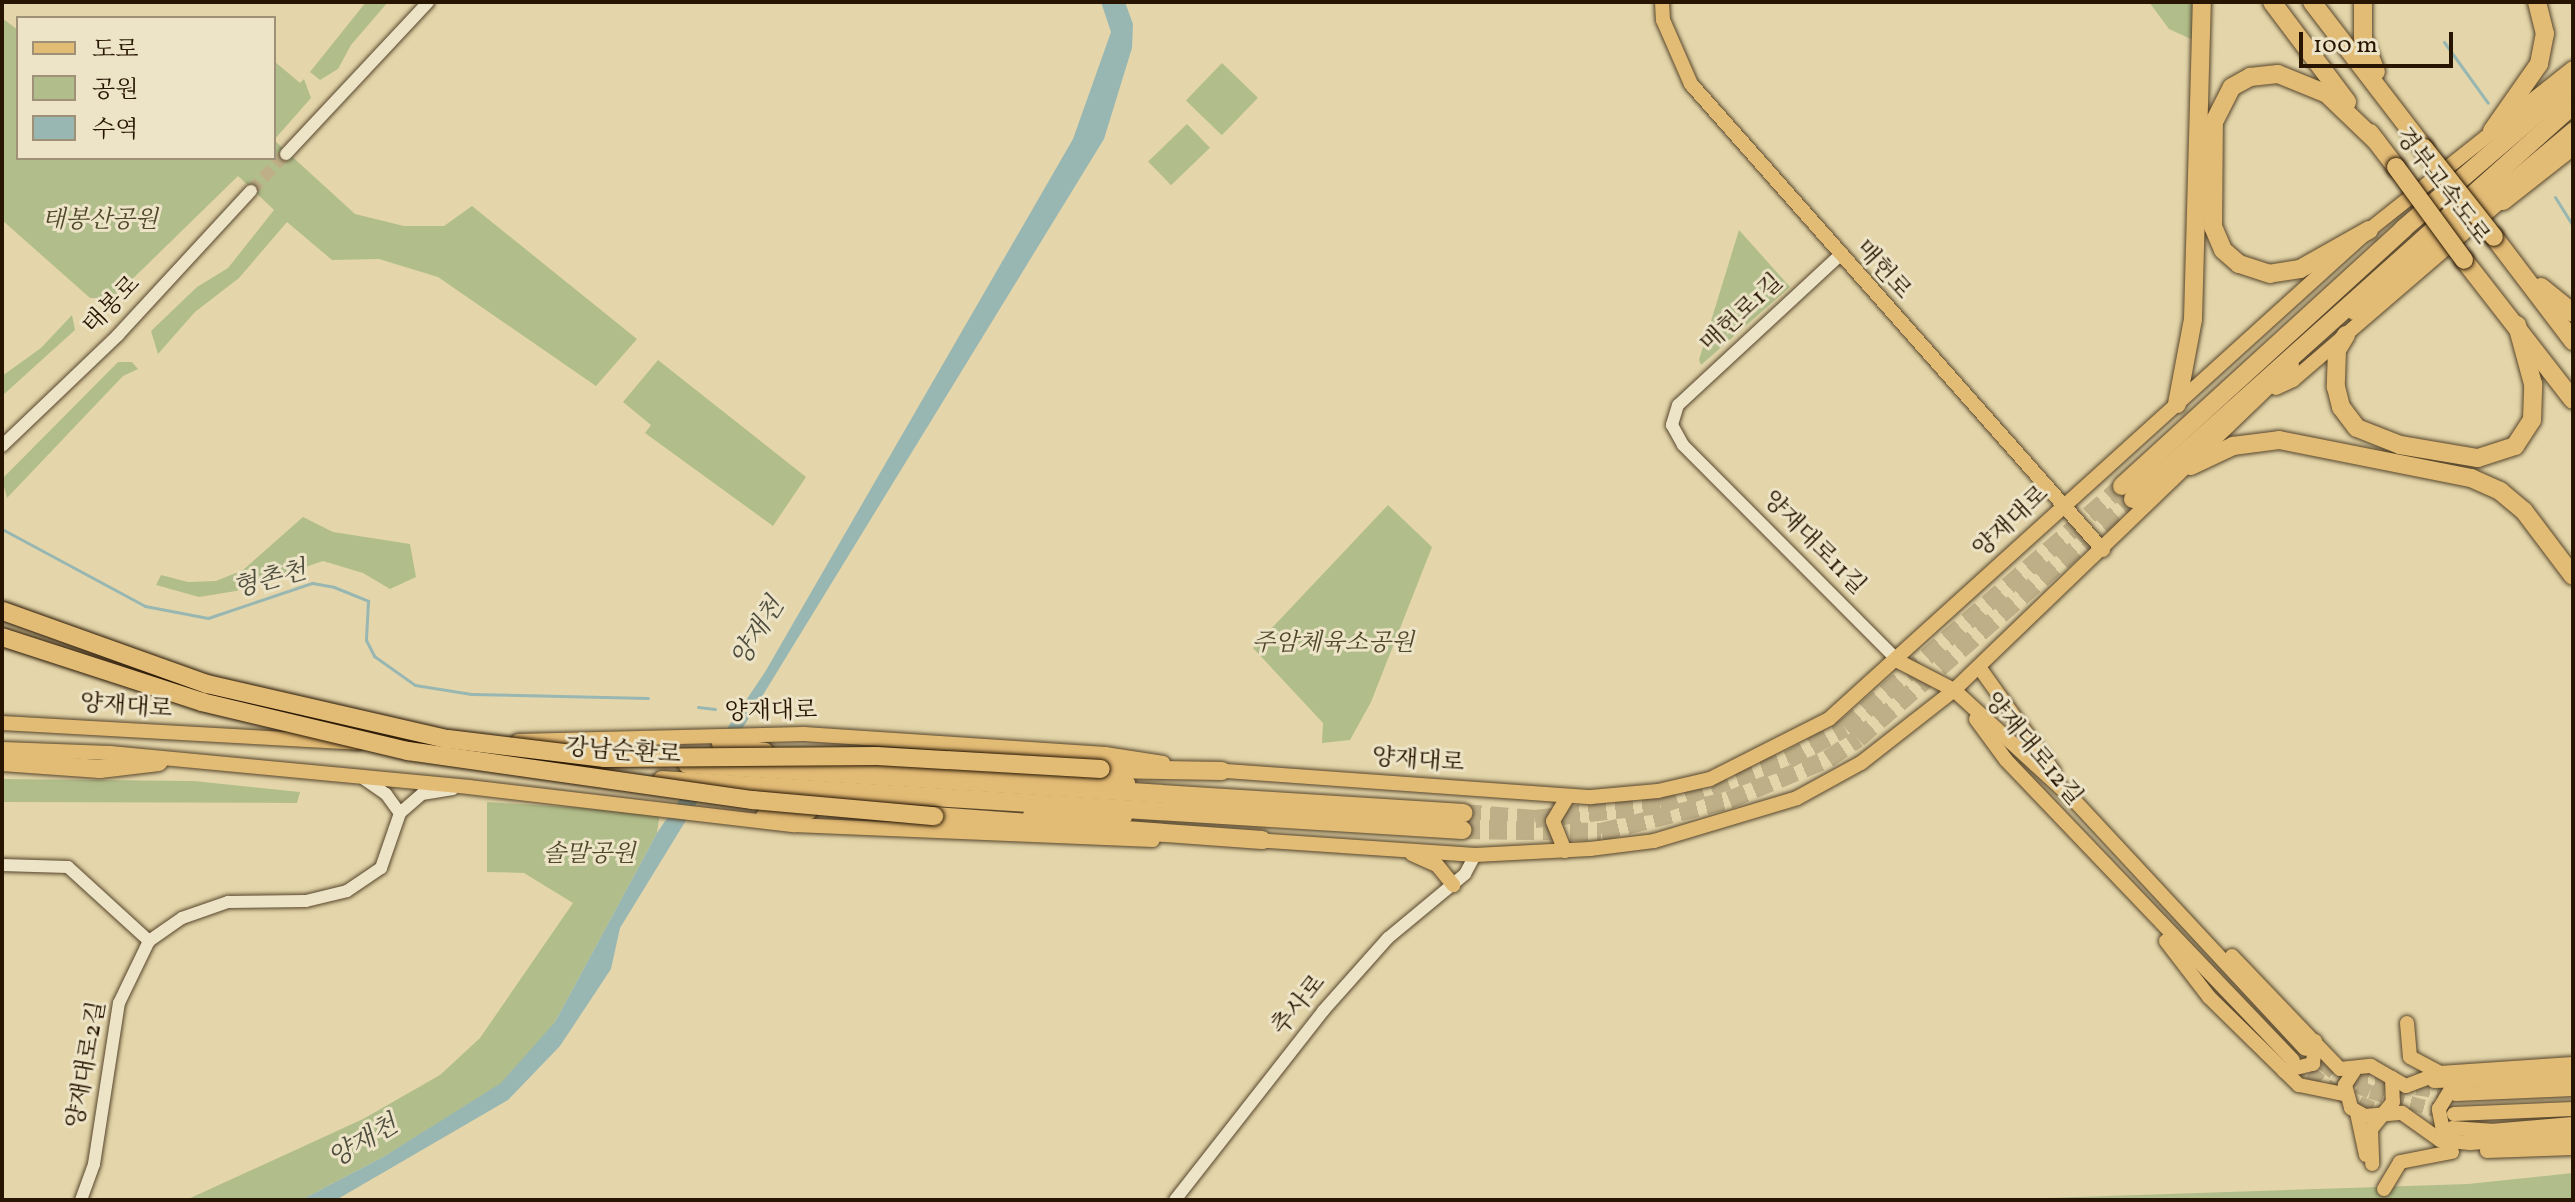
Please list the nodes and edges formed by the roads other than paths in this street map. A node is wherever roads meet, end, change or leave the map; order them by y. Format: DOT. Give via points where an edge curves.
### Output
graph roads {
  1 [pos="428,2"];
  2 [pos="1662,2"];
  3 [pos="2202,2"];
  4 [pos="2272,2"];
  5 [pos="2312,2"];
  6 [pos="2363,2"];
  7 [pos="2537,2"];
  8 [pos="2573,68"];
  9 [pos="2573,83"];
  10 [pos="2573,105"];
  11 [pos="2405,123"];
  12 [pos="2573,129"];
  13 [pos="2492,131"];
  14 [pos="2377,142"];
  15 [pos="2573,146"];
  16 [pos="2546,153"];
  17 [pos="286,154"];
  18 [pos="251,191"];
  19 [pos="2503,201"];
  20 [pos="2369,230"];
  21 [pos="1839,256"];
  22 [pos="2511,260"];
  23 [pos="2573,313"];
  24 [pos="2517,325"];
  25 [pos="2346,335"];
  26 [pos="2573,341"];
  27 [pos="2272,390"];
  28 [pos="2573,400"];
  29 [pos="2177,404"];
  30 [pos="1678,405"];
  31 [pos="2,446"];
  32 [pos="2191,466"];
  33 [pos="2064,507"];
  34 [pos="2103,550"];
  35 [pos="2573,576"];
  36 [pos="3,611"];
  37 [pos="2,637"];
  38 [pos="1898,661"];
  39 [pos="1979,667"];
  40 [pos="1954,690"];
  41 [pos="2,723"];
  42 [pos="678,739"];
  43 [pos="2,749"];
  44 [pos="605,758"];
  45 [pos="2,762"];
  46 [pos="159,762"];
  47 [pos="1222,771"];
  48 [pos="363,778"];
  49 [pos="607,778"];
  50 [pos="469,787"];
  51 [pos="935,787"];
  52 [pos="1568,796"];
  53 [pos="2073,799"];
  54 [pos="1295,800"];
  55 [pos="400,813"];
  56 [pos="733,819"];
  57 [pos="1257,820"];
  58 [pos="1262,840"];
  59 [pos="1385,847"];
  60 [pos="1565,851"];
  61 [pos="1475,855"];
  62 [pos="2,865"];
  63 [pos="1453,885"];
  64 [pos="149,941"];
  65 [pos="2407,1023"];
  66 [pos="2310,1045"];
  67 [pos="2573,1064"];
  68 [pos="2288,1065"];
  69 [pos="2354,1071"];
  70 [pos="2440,1073"];
  71 [pos="2573,1077"];
  72 [pos="2392,1078"];
  73 [pos="2413,1085"];
  74 [pos="2459,1089"];
  75 [pos="2573,1089"];
  76 [pos="2344,1094"];
  77 [pos="2573,1109"];
  78 [pos="2357,1113"];
  79 [pos="2381,1113"];
  80 [pos="2573,1124"];
  81 [pos="2451,1134"];
  82 [pos="2573,1136"];
  83 [pos="2573,1148"];
  84 [pos="2384,1189"];
  85 [pos="81,1200"];
  86 [pos="1175,1200"];
  1 -- 17 [label="street"];
  2 -- 21 [label="main road, 매헌로" via="1663,20 1691,84"];
  3 -- 29 [label="highway" via="2193,319"];
  4 -- 14 [label="highway, 경부고속도로"];
  5 -- 11 [label="highway, 경부고속도로"];
  6 -- 11 [label="highway" via="2365,46"];
  7 -- 13 [label="highway" via="2545,34 2539,64"];
  8 -- 13 [label="main road, 양재대로"];
  9 -- 10 [label="highway" via="2403,229 2128,493"];
  11 -- 22 [label="highway, 경부고속도로, bridge"];
  12 -- 16 [label="main road, 양재대로"];
  13 -- 20 [label="main road, 양재대로"];
  14 -- 20 [label="highway" via="2327,94 2278,74 2250,77 2232,87 2214,122 2211,218 2223,250 2239,264 2270,274 2300,269"];
  14 -- 24 [label="highway, 경부고속도로, bridge"];
  15 -- 19 [label="highway"];
  16 -- 19 [label="main road"];
  16 -- 27 [label="main road, 양재대로" via="2287,370"];
  18 -- 31 [label="street, 태봉로" via="118,335"];
  19 -- 25 [label="main road"];
  20 -- 29 [label="main road, 양재대로"];
  21 -- 30 [label="street, 매헌로1길"];
  21 -- 33 [label="main road, 매헌로"];
  22 -- 23 [label="highway"];
  22 -- 26 [label="highway, 경부고속도로"];
  24 -- 25 [label="highway" via="2535,391 2532,420 2515,446 2478,458 2400,445 2357,428 2341,407 2336,387 2337,350"];
  24 -- 28 [label="highway, 경부고속도로"];
  25 -- 27 [label="main road" via="2293,380"];
  27 -- 32 [label="main road, 양재대로"];
  29 -- 33 [label="main road, 양재대로"];
  30 -- 38 [label="street, 양재대로11길" via="1672,425 1683,445"];
  32 -- 34 [label="main road, 양재대로"];
  32 -- 35 [label="highway" via="2233,446 2279,440 2471,478 2500,491 2524,511"];
  33 -- 34 [label="main road, 매헌로"];
  33 -- 38 [label="main road, 양재대로"];
  34 -- 39 [label="main road, 양재대로"];
  36 -- 44 [label="highway, 강남순환로, bridge" via="207,684 316,712 448,739"];
  37 -- 49 [label="highway, 강남순환로, bridge" via="202,702 327,734 498,765"];
  38 -- 40 [label="main road, 양재대로11길"];
  38 -- 52 [label="main road, 양재대로" via="1829,719 1710,779 1658,791"];
  39 -- 40 [label="main road, 양재대로"];
  39 -- 53 [label="main road"];
  40 -- 53 [label="main road, 양재대로12길"];
  40 -- 60 [label="main road, 양재대로" via="1861,763 1797,798 1654,841"];
  40 -- 68 [label="main road, 양재대로12길" via="2006,760 2124,887 2209,997"];
  41 -- 42 [label="main road, 양재대로" via="328,744"];
  42 -- 47 [label="main road, 양재대로" via="785,734 1105,754"];
  42 -- 54 [label="main road" via="883,767"];
  43 -- 46 [label="main road, 양재대로" via="110,753"];
  44 -- 47 [label="highway, bridge" via="877,756"];
  44 -- 51 [label="highway, 강남순환로, bridge"];
  45 -- 46 [label="highway" via="100,769"];
  46 -- 48 [label="main road, 양재대로"];
  47 -- 52 [label="main road, 양재대로"];
  48 -- 50 [label="main road, 양재대로"];
  48 -- 55 [label="street" via="386,794"];
  49 -- 51 [label="highway, 강남순환로, bridge"];
  49 -- 58 [label="highway, bridge" via="753,800"];
  50 -- 55 [label="street" via="422,794"];
  50 -- 56 [label="main road, 양재대로"];
  51 -- 54 [label="highway, 양재대로"];
  51 -- 57 [label="highway, 강남순환로"];
  52 -- 60 [label="main road" via="1553,821"];
  53 -- 66 [label="main road, 양재대로12길"];
  54 -- 57 [label="highway, 양재대로" via="1462,822"];
  55 -- 64 [label="street, 양재대로2길" via="381,868 347,891 306,901 228,902 182,918"];
  56 -- 57 [label="main road" via="847,810"];
  56 -- 58 [label="main road, 양재대로" via="1095,840"];
  58 -- 59 [label="main road, 양재대로"];
  59 -- 61 [label="main road, 양재대로"];
  59 -- 63 [label="main road" via="1425,857"];
  60 -- 61 [label="main road, 양재대로"];
  61 -- 63 [label="street, 추사로"];
  62 -- 64 [label="street" via="68,867"];
  63 -- 86 [label="street, 추사로" via="1388,938 1323,1011"];
  64 -- 85 [label="street, 양재대로2길" via="119,1003 94,1164"];
  65 -- 70 [label="main road" via="2410,1057"];
  66 -- 68 [label="main road" via="2313,1064"];
  66 -- 69 [label="main road, 양재대로12길" via="2340,1069"];
  67 -- 70 [label="main road"];
  68 -- 76 [label="main road, 양재대로12길" via="2299,1085"];
  69 -- 72 [label="main road" via="2371,1066"];
  69 -- 76 [label="main road"];
  70 -- 73 [label="main road"];
  71 -- 74 [label="main road"];
  72 -- 73 [label="main road"];
  72 -- 79 [label="main road" via="2393,1102"];
  73 -- 74 [label="main road"];
  74 -- 75 [label="main road"];
  74 -- 81 [label="main road" via="2451,1089 2439,1109"];
  76 -- 78 [label="main road"];
  77 -- 81 [label="main road"];
  78 -- 79 [label="main road"];
  78 -- 79 [label="main road" via="2362,1151 2372,1164 2371,1129"];
  79 -- 81 [label="main road" via="2402,1113 2426,1134"];
  80 -- 81 [label="main road"];
  81 -- 82 [label="main road"];
  81 -- 83 [label="main road"];
  81 -- 84 [label="main road" via="2400,1162"];
}
